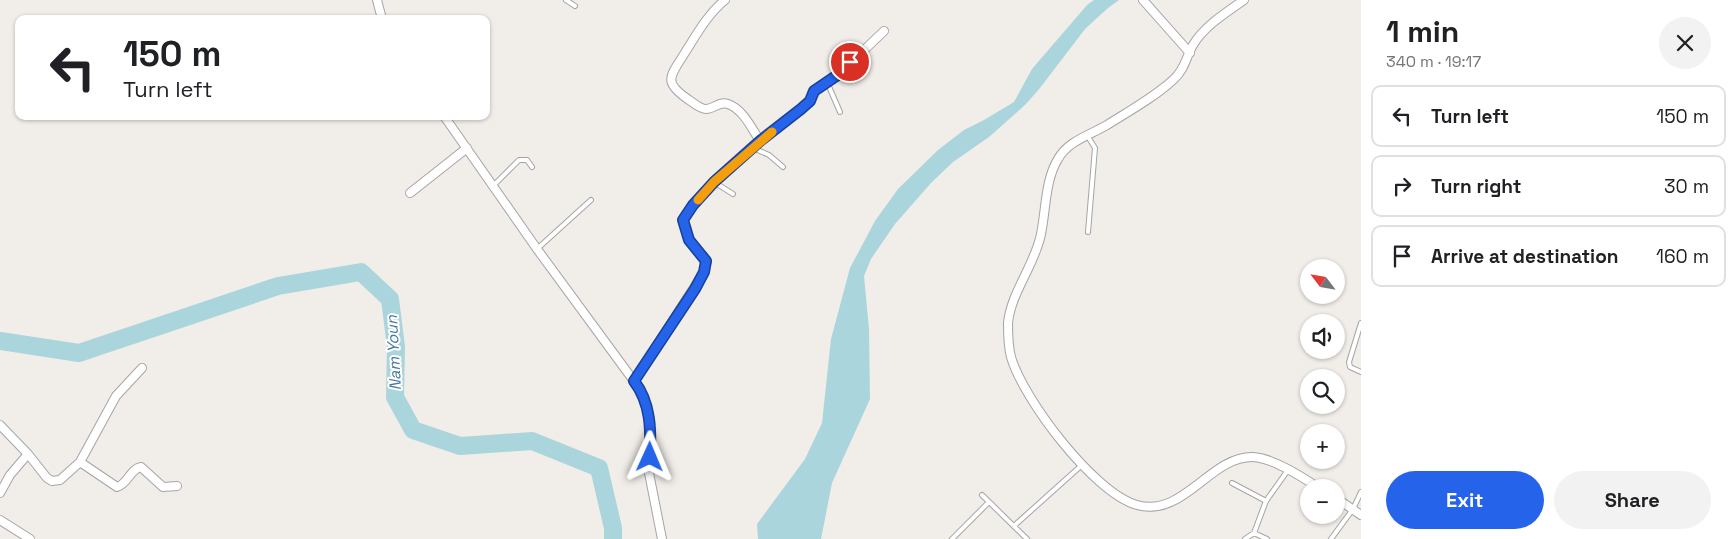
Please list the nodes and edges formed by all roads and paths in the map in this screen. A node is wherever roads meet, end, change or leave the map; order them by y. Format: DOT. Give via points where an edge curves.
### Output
graph roads {
  1 [pos="377,0"];
  2 [pos="566,0"];
  3 [pos="726,0"];
  4 [pos="1143,0"];
  5 [pos="1244,0"];
  6 [pos="575,6"];
  7 [pos="381,15"];
  8 [pos="884,31"];
  9 [pos="1190,53"];
  10 [pos="827,82"];
  11 [pos="840,112"];
  12 [pos="447,120"];
  13 [pos="1087,136"];
  14 [pos="760,141"];
  15 [pos="467,148"];
  16 [pos="753,148"];
  17 [pos="532,167"];
  18 [pos="783,168"];
  19 [pos="714,182"];
  20 [pos="493,186"];
  21 [pos="410,193"];
  22 [pos="733,194"];
  23 [pos="591,200"];
  24 [pos="1088,232"];
  25 [pos="538,249"];
  26 [pos="1361,323"];
  27 [pos="142,368"];
  28 [pos="1361,372"];
  29 [pos="634,381"];
  30 [pos="0,425"];
  31 [pos="28,454"];
  32 [pos="80,462"];
  33 [pos="1083,464"];
  34 [pos="1288,470"];
  35 [pos="1304,479"];
  36 [pos="1232,483"];
  37 [pos="176,486"];
  38 [pos="1361,492"];
  39 [pos="0,493"];
  40 [pos="982,495"];
  41 [pos="1266,501"];
  42 [pos="989,502"];
  43 [pos="1345,504"];
  44 [pos="1353,509"];
  45 [pos="1361,515"];
  46 [pos="0,520"];
  47 [pos="1015,525"];
  48 [pos="1254,534"];
  49 [pos="30,539"];
  50 [pos="662,539"];
  51 [pos="952,539"];
  52 [pos="1027,539"];
  53 [pos="1245,539"];
  54 [pos="1267,539"];
  55 [pos="1331,539"];
  1 -- 7 [label="street"];
  2 -- 6 [label="lane"];
  3 -- 14 [label="street" via="704,23 672,74 672,86 702,108 720,104 733,107 746,119"];
  4 -- 9 [label="street"];
  5 -- 9 [label="street" via="1206,30"];
  8 -- 10 [label="street"];
  9 -- 13 [label="street" via="1174,79"];
  10 -- 11 [label="lane"];
  10 -- 14 [label="street" via="814,91 810,101 801,109"];
  12 -- 15 [label="street"];
  13 -- 24 [label="lane" via="1095,148"];
  13 -- 33 [label="street" via="1067,147 1052,172 1041,234 1008,321 1011,357 1021,382 1051,426"];
  14 -- 16 [label="street"];
  15 -- 20 [label="street"];
  15 -- 21 [label="street"];
  16 -- 18 [label="lane"];
  16 -- 19 [label="street"];
  17 -- 20 [label="lane" via="527,160 520,160"];
  19 -- 22 [label="lane"];
  19 -- 29 [label="street" via="683,220 689,240 706,261 704,272"];
  20 -- 25 [label="street"];
  23 -- 25 [label="lane"];
  25 -- 29 [label="street"];
  26 -- 28 [label="lane" via="1350,362 1350,367"];
  27 -- 32 [label="street" via="116,396"];
  29 -- 50 [label="street" via="649,414 649,473"];
  30 -- 31 [label="street"];
  31 -- 32 [label="street" via="52,480 60,480"];
  31 -- 39 [label="street"];
  32 -- 37 [label="street" via="117,487 142,467 164,487"];
  33 -- 34 [label="street" via="1111,490 1136,504 1149,506 1170,503 1233,462 1245,458 1265,460"];
  33 -- 47 [label="lane"];
  34 -- 35 [label="street"];
  34 -- 41 [label="lane"];
  36 -- 41 [label="lane"];
  38 -- 44 [label="lane"];
  40 -- 42 [label="lane"];
  41 -- 48 [label="lane"];
  42 -- 47 [label="lane"];
  42 -- 51 [label="lane"];
  43 -- 44 [label="street"];
  44 -- 45 [label="street"];
  44 -- 55 [label="lane"];
  46 -- 49 [label="street"];
  47 -- 52 [label="lane"];
  48 -- 53 [label="lane"];
  48 -- 54 [label="lane"];
}
